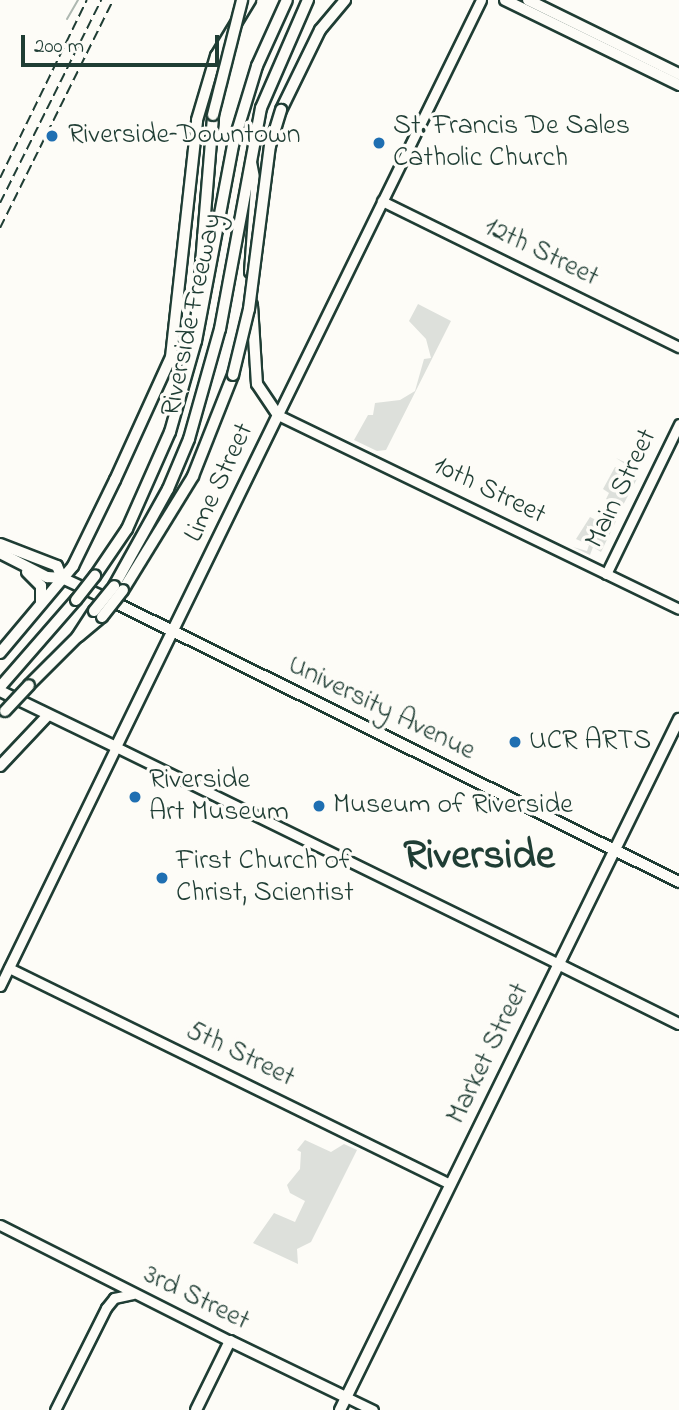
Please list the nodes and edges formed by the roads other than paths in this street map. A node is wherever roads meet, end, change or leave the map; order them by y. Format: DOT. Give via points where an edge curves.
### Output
graph roads {
  1 [pos="242,0"];
  2 [pos="250,0"];
  3 [pos="287,0"];
  4 [pos="309,0"];
  5 [pos="345,0"];
  6 [pos="481,0"];
  7 [pos="505,0"];
  8 [pos="528,0"];
  9 [pos="593,44"];
  10 [pos="633,51"];
  11 [pos="679,74"];
  12 [pos="679,85"];
  13 [pos="249,153"];
  14 [pos="382,201"];
  15 [pos="197,341"];
  16 [pos="679,347"];
  17 [pos="278,415"];
  18 [pos="679,424"];
  19 [pos="115,480"];
  20 [pos="0,544"];
  21 [pos="0,552"];
  22 [pos="18,562"];
  23 [pos="606,574"];
  24 [pos="62,578"];
  25 [pos="119,588"];
  26 [pos="41,604"];
  27 [pos="679,609"];
  28 [pos="174,632"];
  29 [pos="0,653"];
  30 [pos="0,689"];
  31 [pos="3,714"];
  32 [pos="48,715"];
  33 [pos="679,719"];
  34 [pos="117,747"];
  35 [pos="0,766"];
  36 [pos="615,849"];
  37 [pos="679,882"];
  38 [pos="558,964"];
  39 [pos="9,968"];
  40 [pos="0,986"];
  41 [pos="679,1024"];
  42 [pos="450,1184"];
  43 [pos="0,1225"];
  44 [pos="109,1281"];
  45 [pos="135,1294"];
  46 [pos="106,1308"];
  47 [pos="230,1341"];
  48 [pos="346,1396"];
  49 [pos="55,1410"];
  50 [pos="196,1410"];
  51 [pos="340,1410"];
  52 [pos="373,1410"];
  1 -- 15 [label="highway, bridge" via="213,114 195,308"];
  2 -- 19 [label="highway" via="216,57 197,120 171,357"];
  3 -- 15 [label="highway, Riverside Freeway" via="257,66 233,145"];
  4 -- 13 [label="highway, Riverside Freeway" via="277,64"];
  5 -- 25 [label="highway, bridge" via="320,30 281,110 270,146 249,309 233,375 193,476"];
  6 -- 14 [label="street, Lime Street"];
  7 -- 9 [label="main road"];
  8 -- 10 [label="main road"];
  9 -- 10 [label="main road" via="597,40"];
  9 -- 12 [label="main road"];
  10 -- 11 [label="main road"];
  13 -- 17 [label="highway" via="256,188 250,271 257,384"];
  13 -- 25 [label="highway, Riverside Freeway" via="220,329 193,428"];
  14 -- 16 [label="street, 12th Street"];
  14 -- 17 [label="street, Lime Street"];
  15 -- 30 [label="highway, Riverside Freeway, bridge" via="152,480 127,529 76,600"];
  17 -- 23 [label="street, 10th Street"];
  17 -- 28 [label="main road, Lime Street"];
  18 -- 23 [label="street, Main Street"];
  19 -- 24 [label="main road" via="73,566"];
  20 -- 24 [label="main road, University Avenue" via="57,566"];
  21 -- 22 [label="main road, University Avenue"];
  22 -- 24 [label="main road, University Avenue" via="47,577"];
  22 -- 26 [label="main road" via="39,581"];
  23 -- 27 [label="street, 10th Street"];
  24 -- 26 [label="main road"];
  24 -- 28 [label="main road, University Avenue"];
  25 -- 31 [label="highway, bridge" via="98,614 94,629 77,637"];
  26 -- 29 [label="main road"];
  28 -- 34 [label="main road, Lime Street"];
  28 -- 36 [label="main road, University Avenue"];
  30 -- 32 [label="main road"];
  32 -- 34 [label="main road"];
  32 -- 35 [label="highway"];
  33 -- 36 [label="main road, Market Street"];
  34 -- 38 [label="street"];
  34 -- 39 [label="street, Lime Street"];
  36 -- 37 [label="main road, University Avenue"];
  36 -- 38 [label="main road, Market Street"];
  38 -- 41 [label="main road"];
  38 -- 42 [label="main road, Market Street"];
  39 -- 40 [label="street, Lime Street"];
  39 -- 42 [label="street, 5th Street"];
  42 -- 48 [label="main road, Market Street"];
  43 -- 44 [label="street, 3rd Street"];
  44 -- 45 [label="street, 3rd Street"];
  44 -- 46 [label="street"];
  45 -- 46 [label="street" via="114,1298"];
  45 -- 47 [label="street, 3rd Street"];
  46 -- 49 [label="street"];
  47 -- 48 [label="main road, 3rd Street"];
  47 -- 50 [label="main road"];
  48 -- 51 [label="main road, Market Street"];
  48 -- 52 [label="street, 3rd Street"];
}
